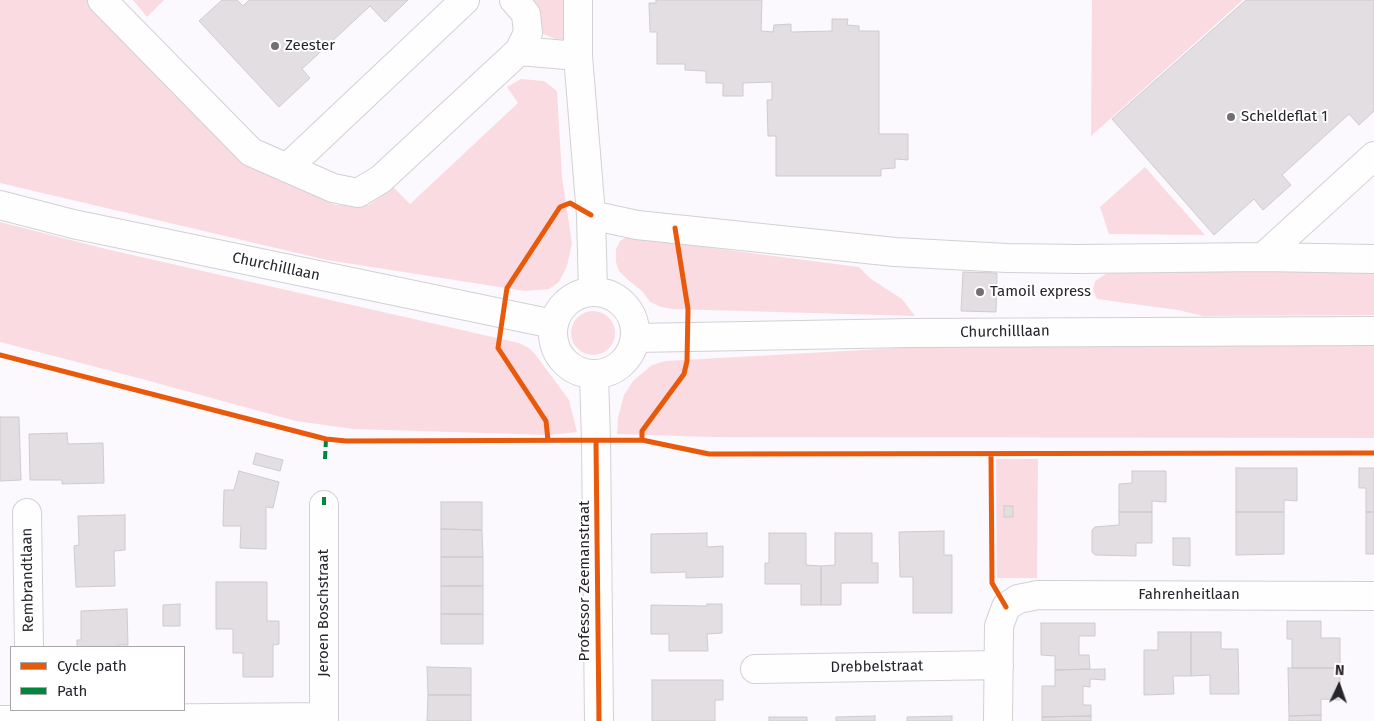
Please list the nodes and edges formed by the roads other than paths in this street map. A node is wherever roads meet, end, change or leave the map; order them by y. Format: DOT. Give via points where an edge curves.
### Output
graph roads {
  1 [pos="102,0"];
  2 [pos="465,0"];
  3 [pos="514,0"];
  4 [pos="578,0"];
  5 [pos="519,51"];
  6 [pos="578,56"];
  7 [pos="1374,156"];
  8 [pos="287,168"];
  9 [pos="0,205"];
  10 [pos="591,215"];
  11 [pos="1263,257"];
  12 [pos="1374,259"];
  13 [pos="593,291"];
  14 [pos="553,324"];
  15 [pos="1374,331"];
  16 [pos="636,338"];
  17 [pos="594,375"];
  18 [pos="324,505"];
  19 [pos="27,512"];
  20 [pos="1374,596"];
  21 [pos="29,646"];
  22 [pos="999,665"];
  23 [pos="755,669"];
  24 [pos="30,717"];
  25 [pos="324,719"];
  26 [pos="0,720"];
  27 [pos="599,721"];
  28 [pos="998,721"];
  1 -- 8 [label="street" via="251,152"];
  2 -- 8 [label="street"];
  3 -- 5 [label="street" via="526,14 528,33"];
  4 -- 6 [label="street"];
  5 -- 6 [label="street"];
  5 -- 8 [label="street" via="381,180 358,193 333,188"];
  6 -- 10 [label="street"];
  7 -- 11 [label="street"];
  9 -- 14 [label="street, Churchilllaan" via="74,224"];
  10 -- 11 [label="street" via="637,224 894,252 1079,259"];
  10 -- 13 [label="street"];
  11 -- 12 [label="street"];
  13 -- 14 [label="street" via="575,295 560,307"];
  13 -- 16 [label="street" via="616,297 633,314"];
  14 -- 17 [label="street" via="555,349 570,368"];
  15 -- 16 [label="street, Churchilllaan"];
  16 -- 17 [label="street" via="629,358 614,370"];
  17 -- 27 [label="street, Professor Zeemanstraat"];
  18 -- 25 [label="street, Jeroen Boschstraat"];
  19 -- 21 [label="street, Rembrandtlaan"];
  20 -- 22 [label="street, Fahrenheitlaan" via="1038,594 1018,599 1006,607 999,626"];
  22 -- 23 [label="street, Drebbelstraat"];
  22 -- 28 [label="street"];
  24 -- 25 [label="street"];
  24 -- 26 [label="street"];
}
